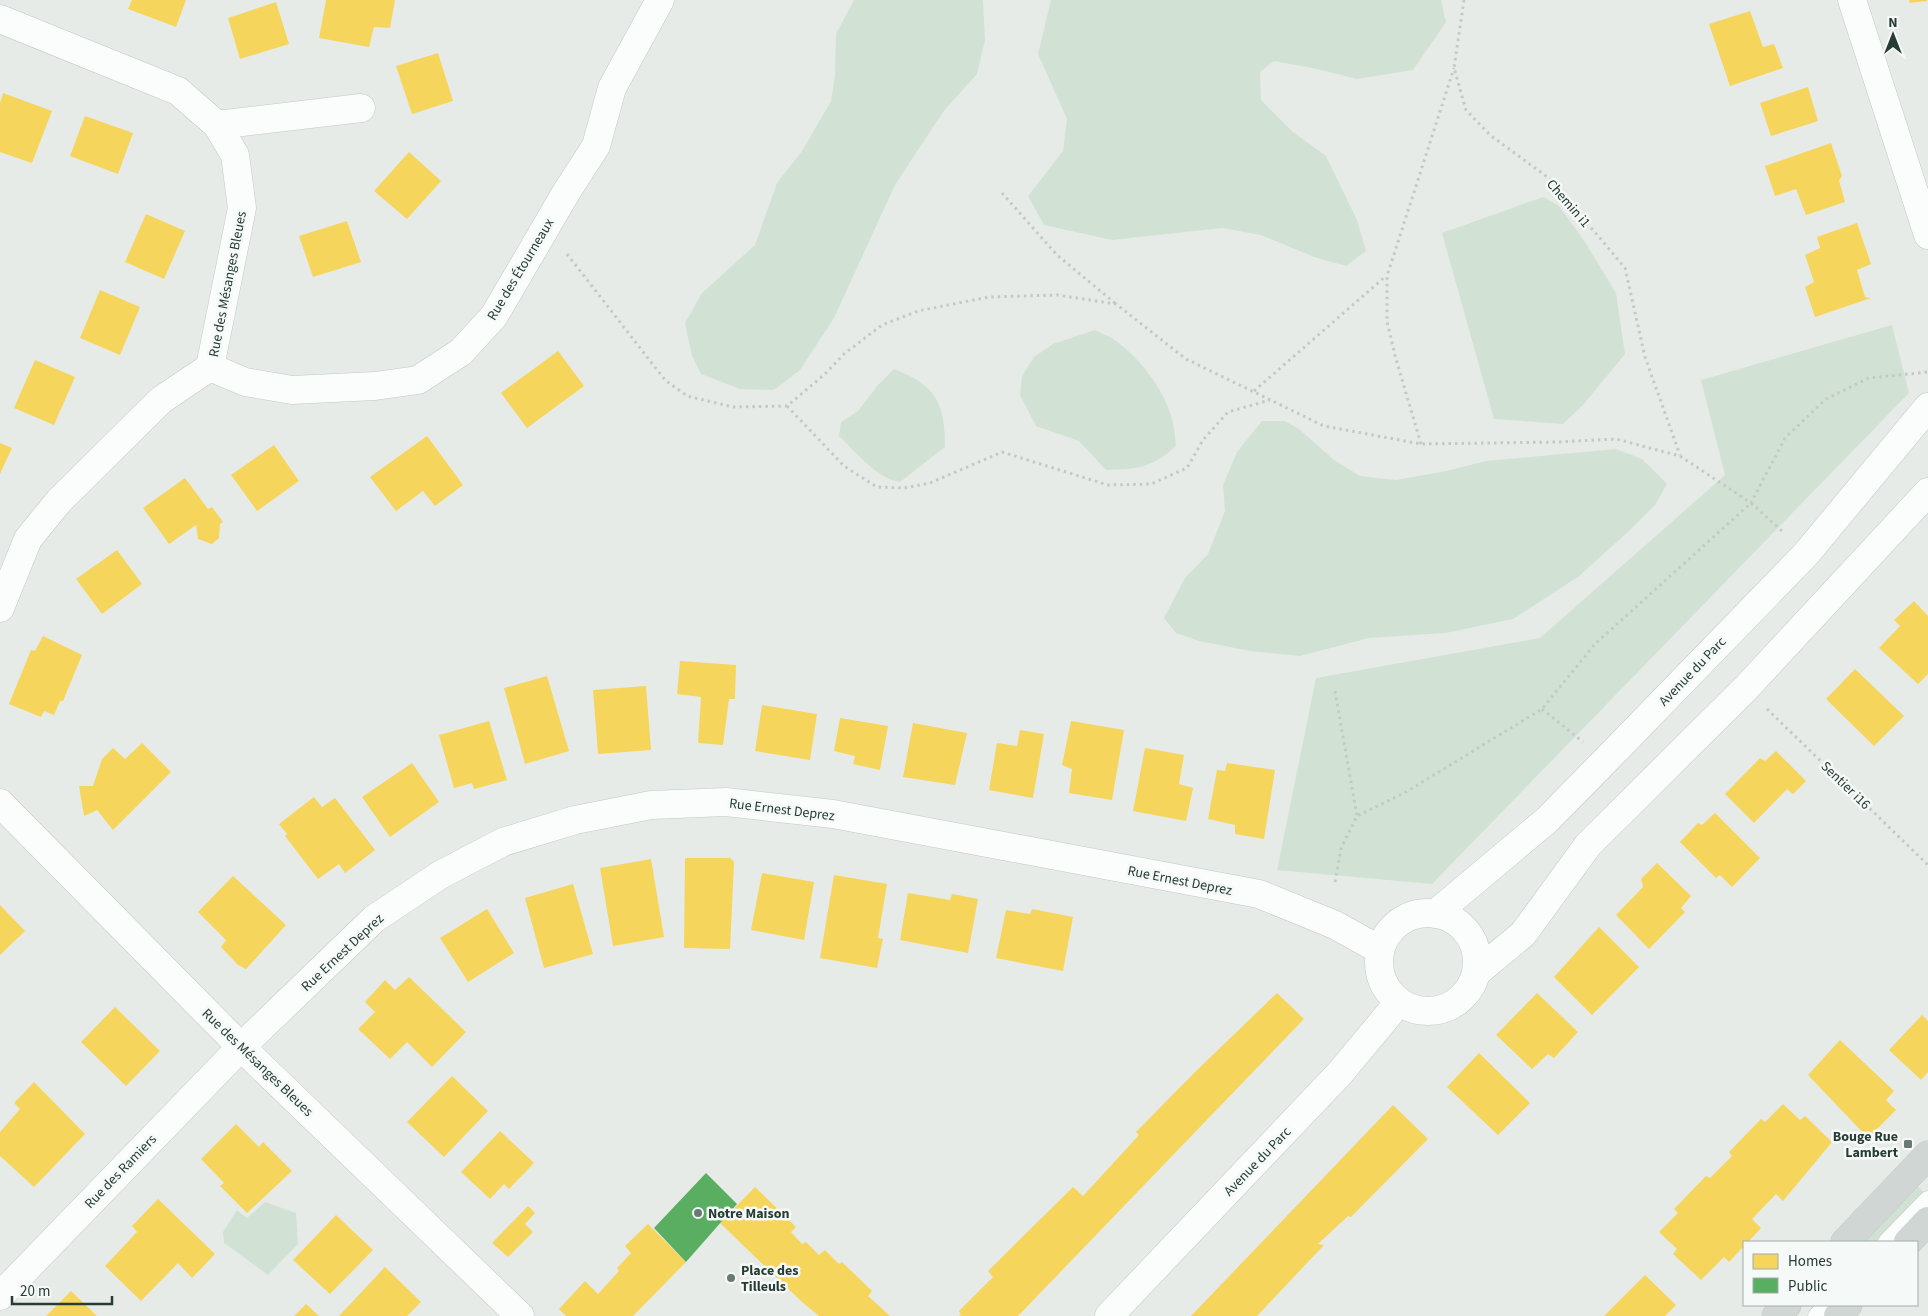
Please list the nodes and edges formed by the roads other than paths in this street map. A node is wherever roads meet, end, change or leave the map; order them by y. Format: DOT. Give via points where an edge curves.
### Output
graph roads {
  1 [pos="660,0"];
  2 [pos="1852,0"];
  3 [pos="0,19"];
  4 [pos="360,108"];
  5 [pos="216,124"];
  6 [pos="1928,235"];
  7 [pos="210,367"];
  8 [pos="1928,407"];
  9 [pos="1928,492"];
  10 [pos="0,608"];
  11 [pos="0,803"];
  12 [pos="1435,914"];
  13 [pos="1380,950"];
  14 [pos="1476,973"];
  15 [pos="1398,1002"];
  16 [pos="241,1047"];
  17 [pos="1928,1155"];
  18 [pos="1928,1200"];
  19 [pos="1928,1221"];
  20 [pos="1847,1241"];
  21 [pos="1889,1241"];
  22 [pos="1909,1241"];
  23 [pos="0,1296"];
  24 [pos="1786,1306"];
  25 [pos="1827,1306"];
  26 [pos="1847,1306"];
  27 [pos="520,1316"];
  28 [pos="1109,1316"];
  29 [pos="1776,1316"];
  30 [pos="1817,1316"];
  31 [pos="1838,1316"];
  1 -- 7 [label="street, Rue des Étourneaux" via="612,88 596,146 494,316 461,352 418,380 375,386 292,390 245,382"];
  2 -- 6 [label="street"];
  3 -- 5 [label="street, Rue des Mésanges Bleues" via="178,91"];
  4 -- 5 [label="street"];
  5 -- 7 [label="street, Rue des Mésanges Bleues" via="235,154 242,208"];
  7 -- 10 [label="street, Rue des Mésanges Bleues" via="161,400 59,501 28,539"];
  8 -- 12 [label="street, Avenue du Parc" via="1806,554 1613,753 1547,820"];
  9 -- 14 [label="street" via="1746,688 1588,845 1523,934"];
  11 -- 16 [label="street, Rue des Mésanges Bleues"];
  12 -- 13 [label="street" via="1407,918 1395,926"];
  12 -- 14 [label="street" via="1450,918 1464,928 1477,957"];
  13 -- 15 [label="street" via="1381,978"];
  13 -- 16 [label="street, Rue Ernest Deprez" via="1335,925 1259,894 832,814 726,802 651,805 575,820 503,842 440,875 374,919"];
  14 -- 15 [label="street" via="1470,988 1445,1008 1429,1012"];
  15 -- 28 [label="street, Avenue du Parc" via="1340,1073"];
  16 -- 23 [label="street, Rue des Ramiers"];
  16 -- 27 [label="street, Rue des Mésanges Bleues"];
  17 -- 20 [label="main road"];
  18 -- 21 [label="lane"];
  19 -- 22 [label="main road"];
  24 -- 29 [label="main road"];
  25 -- 30 [label="lane"];
  26 -- 31 [label="main road"];
}
